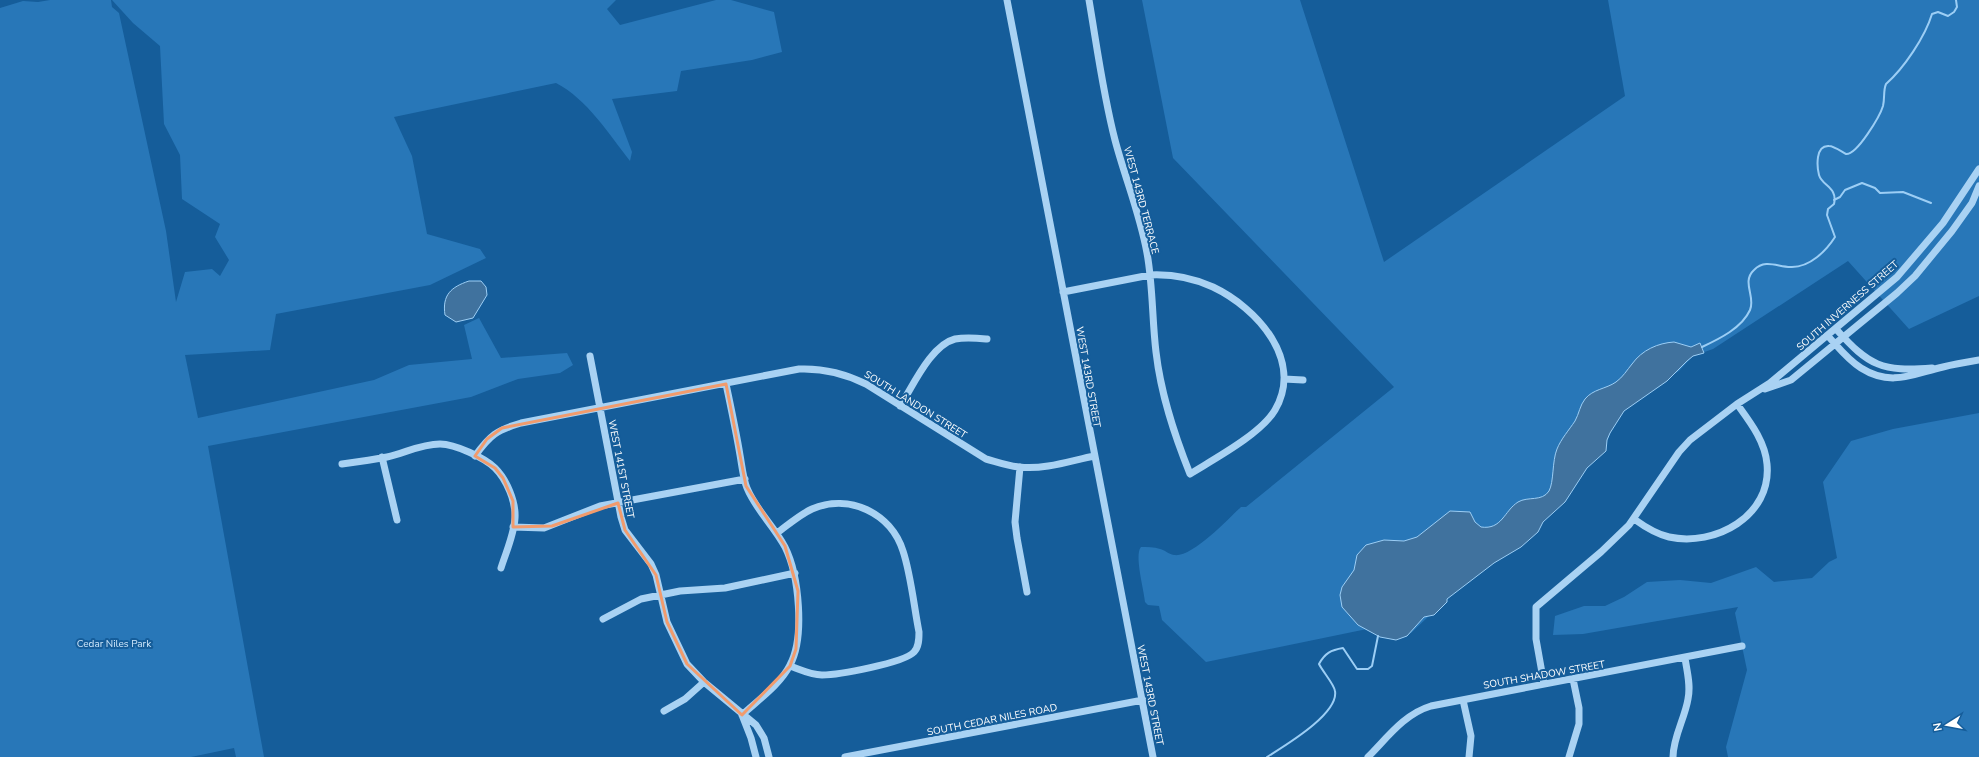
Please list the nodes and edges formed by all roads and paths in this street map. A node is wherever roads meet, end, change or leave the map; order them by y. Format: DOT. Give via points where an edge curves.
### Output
graph roads {
  1 [pos="1006,0"];
  2 [pos="1089,0"];
  3 [pos="1979,169"];
  4 [pos="1979,186"];
  5 [pos="1150,275"];
  6 [pos="1063,292"];
  7 [pos="1836,329"];
  8 [pos="1828,336"];
  9 [pos="1844,338"];
  10 [pos="986,340"];
  11 [pos="1836,344"];
  12 [pos="590,356"];
  13 [pos="1979,360"];
  14 [pos="1942,367"];
  15 [pos="1284,379"];
  16 [pos="1302,380"];
  17 [pos="726,384"];
  18 [pos="1760,390"];
  19 [pos="1737,404"];
  20 [pos="900,406"];
  21 [pos="600,407"];
  22 [pos="475,456"];
  23 [pos="1094,456"];
  24 [pos="382,457"];
  25 [pos="342,464"];
  26 [pos="1020,468"];
  27 [pos="745,479"];
  28 [pos="618,503"];
  29 [pos="1634,519"];
  30 [pos="397,520"];
  31 [pos="514,527"];
  32 [pos="777,533"];
  33 [pos="501,568"];
  34 [pos="795,573"];
  35 [pos="1027,592"];
  36 [pos="662,594"];
  37 [pos="603,619"];
  38 [pos="1742,646"];
  39 [pos="1685,658"];
  40 [pos="790,666"];
  41 [pos="1573,679"];
  42 [pos="704,682"];
  43 [pos="1544,684"];
  44 [pos="1143,700"];
  45 [pos="1464,700"];
  46 [pos="664,711"];
  47 [pos="742,715"];
  48 [pos="756,757"];
  49 [pos="769,757"];
  50 [pos="845,757"];
  51 [pos="1153,757"];
  52 [pos="1368,757"];
  53 [pos="1469,757"];
  54 [pos="1569,757"];
  55 [pos="1674,757"];
  1 -- 6 [label="street, WEST 143RD STREET"];
  2 -- 5 [label="street, WEST 143RD TERRACE" via="1107,105 1140,223"];
  3 -- 7 [label="street, SOUTH INVERNESS STREET" via="1952,211 1917,256 1889,285"];
  4 -- 9 [label="street, SOUTH INVERNESS STREET" via="1963,217 1915,276"];
  5 -- 6 [label="street"];
  5 -- 15 [label="street" via="1172,275 1192,280 1213,287 1239,304 1263,326 1276,344 1282,361"];
  5 -- 15 [label="street, WEST 143RD TERRACE" via="1161,383 1171,424 1190,474 1255,432 1266,422 1279,402"];
  6 -- 23 [label="street, WEST 143RD STREET"];
  7 -- 8 [label="street, SOUTH INVERNESS STREET"];
  7 -- 9 [label="street"];
  8 -- 11 [label="street"];
  8 -- 18 [label="street, SOUTH INVERNESS STREET"];
  9 -- 11 [label="street, SOUTH INVERNESS STREET"];
  9 -- 14 [label="street" via="1862,356 1882,366 1899,369"];
  10 -- 20 [label="street" via="954,339 942,345 928,361"];
  11 -- 14 [label="street" via="1855,364 1880,376 1903,378"];
  11 -- 18 [label="street, SOUTH INVERNESS STREET" via="1791,380"];
  12 -- 21 [label="street, WEST 141ST STREET"];
  13 -- 14 [label="street"];
  15 -- 16 [label="street"];
  17 -- 20 [label="street, SOUTH LANDON STREET" via="816,368 849,376"];
  17 -- 21 [label="street, SOUTH LANDON STREET"];
  17 -- 27 [label="street"];
  18 -- 19 [label="street, SOUTH INVERNESS STREET"];
  19 -- 29 [label="street, SOUTH INVERNESS STREET" via="1685,446"];
  19 -- 29 [label="street" via="1758,435 1767,464 1765,485 1752,512 1726,530 1688,538 1660,534"];
  20 -- 26 [label="street, SOUTH LANDON STREET" via="986,459"];
  21 -- 22 [label="street, SOUTH LANDON STREET" via="502,428 487,439"];
  21 -- 28 [label="street, WEST 141ST STREET"];
  22 -- 24 [label="street" via="441,444 417,447"];
  22 -- 31 [label="street" via="495,468 503,478 513,501"];
  23 -- 26 [label="street, SOUTH LANDON STREET"];
  23 -- 44 [label="street, WEST 143RD STREET"];
  24 -- 25 [label="street"];
  24 -- 30 [label="street"];
  26 -- 35 [label="street" via="1016,522"];
  27 -- 28 [label="street"];
  27 -- 32 [label="street" via="751,497"];
  28 -- 31 [label="street" via="600,506 548,527"];
  28 -- 36 [label="street, WEST 141ST STREET" via="625,530 651,564"];
  29 -- 43 [label="street, SOUTH INVERNESS STREET" via="1610,544 1536,607 1536,639"];
  31 -- 33 [label="street"];
  32 -- 34 [label="street" via="791,559"];
  32 -- 40 [label="street" via="803,513 824,505 847,503 876,514 892,530 903,552 919,632 919,642 914,652 900,661 822,675 808,674"];
  34 -- 36 [label="street" via="725,588"];
  34 -- 40 [label="street" via="799,612 796,649"];
  36 -- 37 [label="street" via="641,599"];
  36 -- 42 [label="street, WEST 141ST STREET" via="667,622 677,646 687,664"];
  38 -- 39 [label="street, SOUTH SHADOW STREET"];
  39 -- 41 [label="street, SOUTH SHADOW STREET"];
  39 -- 55 [label="street" via="1689,695 1674,746"];
  40 -- 47 [label="street" via="775,685"];
  41 -- 43 [label="street, SOUTH SHADOW STREET"];
  41 -- 54 [label="street" via="1579,708 1579,724"];
  42 -- 46 [label="street" via="685,699"];
  42 -- 47 [label="street, WEST 141ST STREET"];
  43 -- 45 [label="street, SOUTH SHADOW STREET"];
  44 -- 50 [label="street, SOUTH CEDAR NILES ROAD"];
  44 -- 51 [label="street, WEST 143RD STREET"];
  45 -- 52 [label="street, SOUTH SHADOW STREET" via="1414,712"];
  45 -- 53 [label="street" via="1471,736"];
  47 -- 48 [label="street, WEST 141ST STREET" via="752,738"];
  47 -- 49 [label="street, WEST 141ST STREET" via="756,726 764,738"];
}
